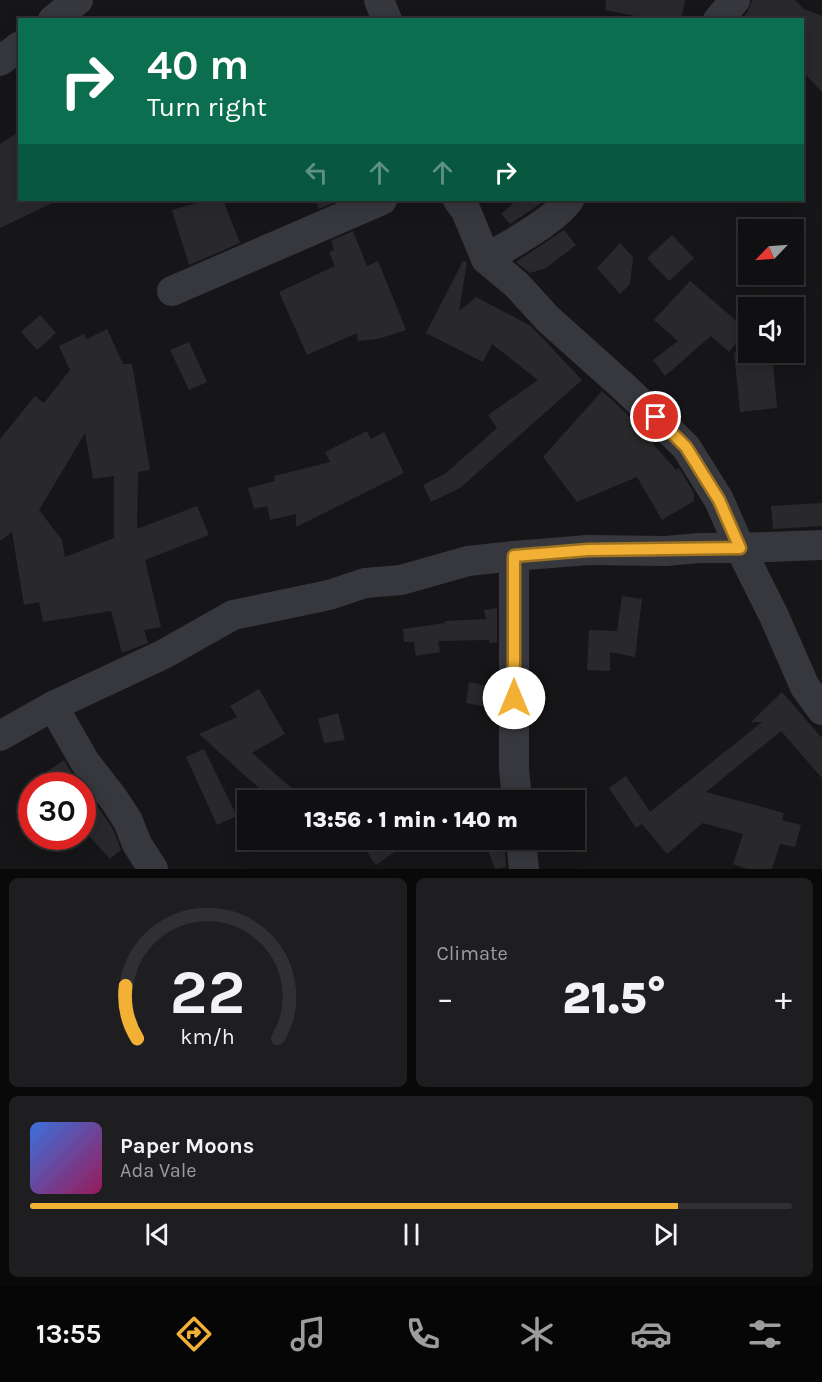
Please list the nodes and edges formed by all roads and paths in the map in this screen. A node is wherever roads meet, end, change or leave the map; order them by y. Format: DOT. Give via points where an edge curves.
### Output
graph roads {
  1 [pos="78,0"];
  2 [pos="379,0"];
  3 [pos="735,0"];
  4 [pos="56,18"];
  5 [pos="386,18"];
  6 [pos="720,18"];
  7 [pos="18,48"];
  8 [pos="0,61"];
  9 [pos="380,201"];
  10 [pos="459,201"];
  11 [pos="568,201"];
  12 [pos="486,259"];
  13 [pos="172,291"];
  14 [pos="822,545"];
  15 [pos="740,548"];
  16 [pos="514,556"];
  17 [pos="53,706"];
  18 [pos="822,710"];
  19 [pos="0,736"];
  20 [pos="517,790"];
  21 [pos="522,850"];
  22 [pos="153,869"];
  23 [pos="524,869"];
  1 -- 4 [label="street"];
  2 -- 5 [label="street"];
  3 -- 6 [label="street"];
  7 -- 8 [label="street"];
  9 -- 13 [label="street"];
  10 -- 12 [label="street"];
  11 -- 12 [label="street" via="527,234"];
  12 -- 15 [label="street" via="686,447 719,500"];
  14 -- 15 [label="street"];
  15 -- 16 [label="street" via="588,550"];
  15 -- 18 [label="street" via="805,687"];
  16 -- 17 [label="street" via="468,561 401,580 365,583 329,595 233,615 164,654"];
  16 -- 20 [label="street"];
  17 -- 19 [label="street"];
  17 -- 22 [label="street" via="85,762 128,821"];
  21 -- 23 [label="street"];
}
